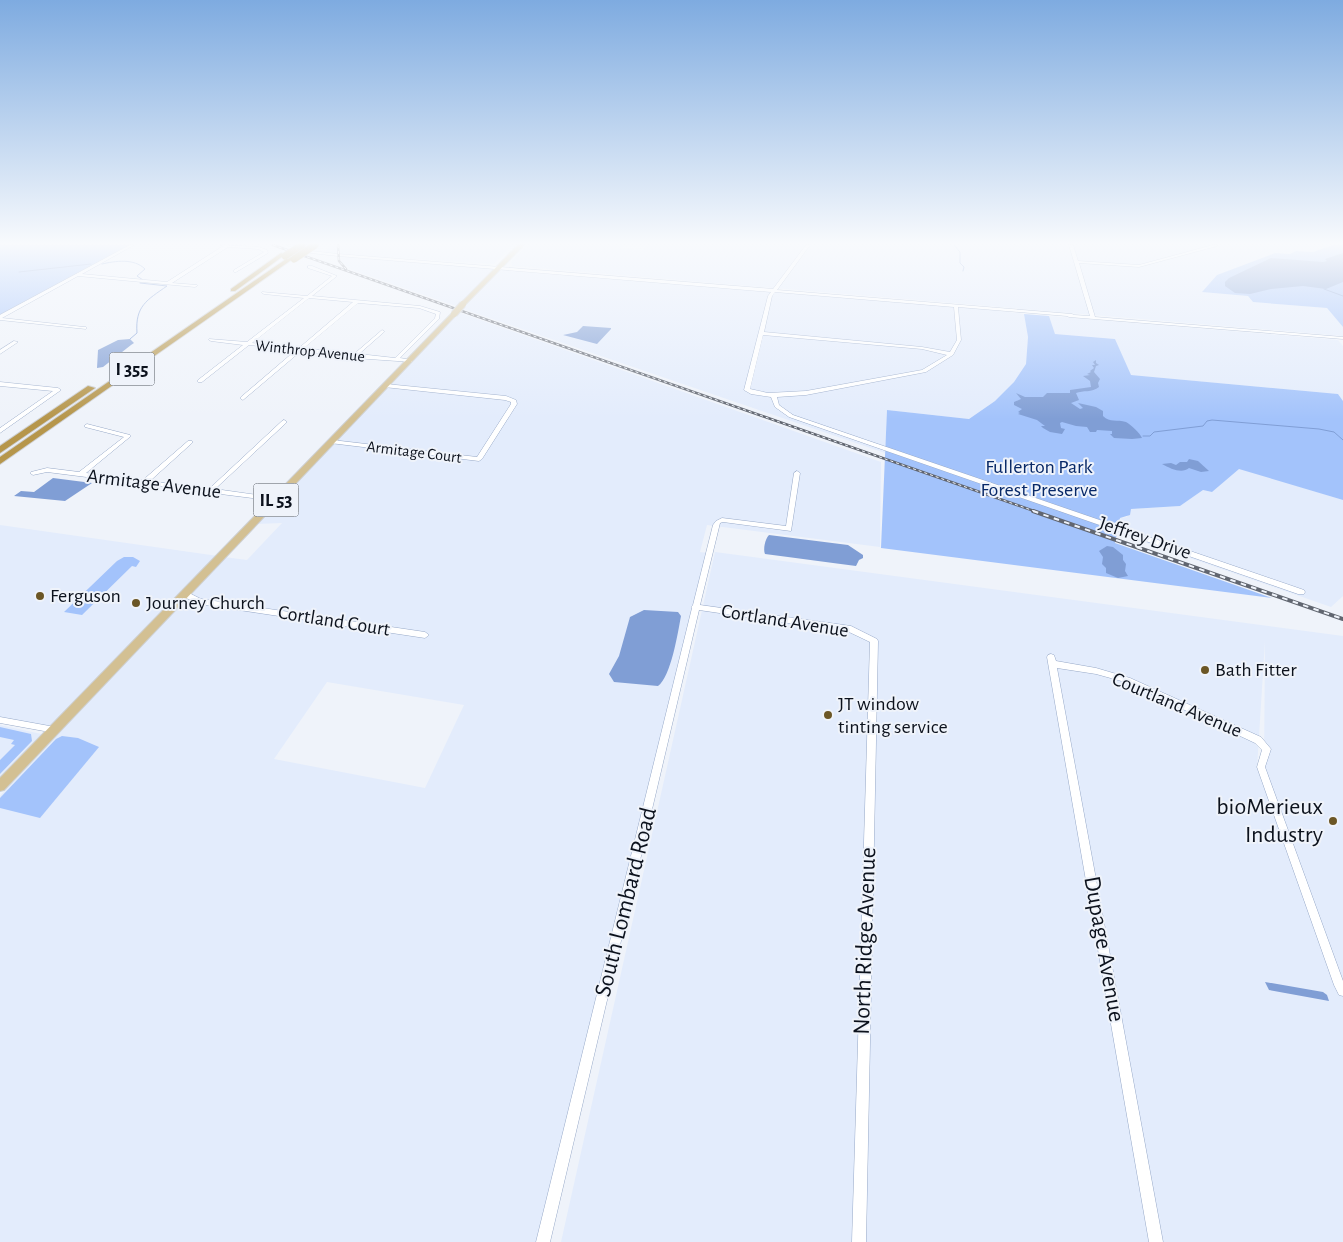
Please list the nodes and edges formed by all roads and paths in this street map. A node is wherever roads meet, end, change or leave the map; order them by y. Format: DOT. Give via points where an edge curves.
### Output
graph roads {
  1 [pos="27,303"];
  2 [pos="215,303"];
  3 [pos="227,303"];
  4 [pos="300,303"];
  5 [pos="356,303"];
  6 [pos="369,303"];
  7 [pos="464,303"];
  8 [pos="768,303"];
  9 [pos="919,303"];
  10 [pos="1089,303"];
  11 [pos="956,306"];
  12 [pos="1093,317"];
  13 [pos="0,318"];
  14 [pos="84,328"];
  15 [pos="382,330"];
  16 [pos="761,333"];
  17 [pos="1343,338"];
  18 [pos="211,340"];
  19 [pos="16,342"];
  20 [pos="247,345"];
  21 [pos="300,350"];
  22 [pos="0,352"];
  23 [pos="951,354"];
  24 [pos="354,356"];
  25 [pos="396,360"];
  26 [pos="410,361"];
  27 [pos="200,381"];
  28 [pos="2,385"];
  29 [pos="386,386"];
  30 [pos="773,394"];
  31 [pos="243,398"];
  32 [pos="284,422"];
  33 [pos="87,426"];
  34 [pos="0,431"];
  35 [pos="190,442"];
  36 [pos="332,442"];
  37 [pos="0,450"];
  38 [pos="0,461"];
  39 [pos="33,473"];
  40 [pos="797,473"];
  41 [pos="81,474"];
  42 [pos="144,483"];
  43 [pos="210,491"];
  44 [pos="276,499"];
  45 [pos="1301,592"];
  46 [pos="185,594"];
  47 [pos="695,608"];
  48 [pos="425,635"];
  49 [pos="874,641"];
  50 [pos="1052,661"];
  51 [pos="0,720"];
  52 [pos="55,730"];
  53 [pos="0,786"];
  54 [pos="1343,990"];
  55 [pos="543,1242"];
  56 [pos="859,1242"];
  57 [pos="1156,1242"];
  1 -- 13 [label="street"];
  2 -- 37 [label="highway, I 355"];
  3 -- 38 [label="highway, I 355"];
  4 -- 20 [label="street"];
  5 -- 21 [label="street"];
  6 -- 25 [label="street" via="420,307 438,313 437,318"];
  7 -- 26 [label="main road, IL 53, bridge"];
  8 -- 16 [label="street"];
  9 -- 11 [label="street"];
  10 -- 12 [label="street"];
  11 -- 12 [label="street"];
  11 -- 23 [label="street" via="959,340"];
  12 -- 17 [label="street"];
  13 -- 14 [label="street"];
  15 -- 24 [label="street"];
  16 -- 23 [label="street" via="922,348"];
  16 -- 30 [label="street" via="747,390"];
  18 -- 20 [label="street, Winthrop Avenue"];
  19 -- 22 [label="street"];
  20 -- 21 [label="street, Winthrop Avenue"];
  20 -- 27 [label="street"];
  21 -- 24 [label="street, Winthrop Avenue"];
  21 -- 31 [label="street"];
  23 -- 30 [label="street" via="915,374 806,393"];
  24 -- 25 [label="street, Winthrop Avenue"];
  25 -- 26 [label="street, Winthrop Avenue"];
  26 -- 29 [label="main road, IL 53"];
  28 -- 34 [label="street" via="58,390"];
  29 -- 36 [label="main road, IL 53"];
  29 -- 36 [label="street, Armitage Court" via="506,398 514,404 479,460"];
  30 -- 45 [label="street, Jeffrey Drive" via="777,406 792,416"];
  32 -- 43 [label="street"];
  33 -- 41 [label="street" via="128,436"];
  35 -- 42 [label="street"];
  36 -- 44 [label="main road, IL 53"];
  39 -- 41 [label="street, Armitage Avenue" via="46,470"];
  40 -- 47 [label="street, South Lombard Road" via="789,529 722,520 716,526"];
  41 -- 42 [label="street, Armitage Avenue"];
  42 -- 43 [label="street, Armitage Avenue"];
  43 -- 44 [label="street, Armitage Avenue"];
  44 -- 46 [label="main road, IL 53"];
  46 -- 48 [label="street, Cortland Court" via="200,601"];
  46 -- 52 [label="main road, IL 53"];
  47 -- 49 [label="street, Cortland Avenue" via="851,629"];
  47 -- 55 [label="street, South Lombard Road"];
  49 -- 56 [label="street, North Ridge Avenue"];
  50 -- 54 [label="street, Courtland Avenue" via="1127,680 1258,740 1267,749 1261,767"];
  50 -- 57 [label="street, Dupage Avenue"];
  51 -- 52 [label="street"];
  52 -- 53 [label="main road, IL 53"];
}
